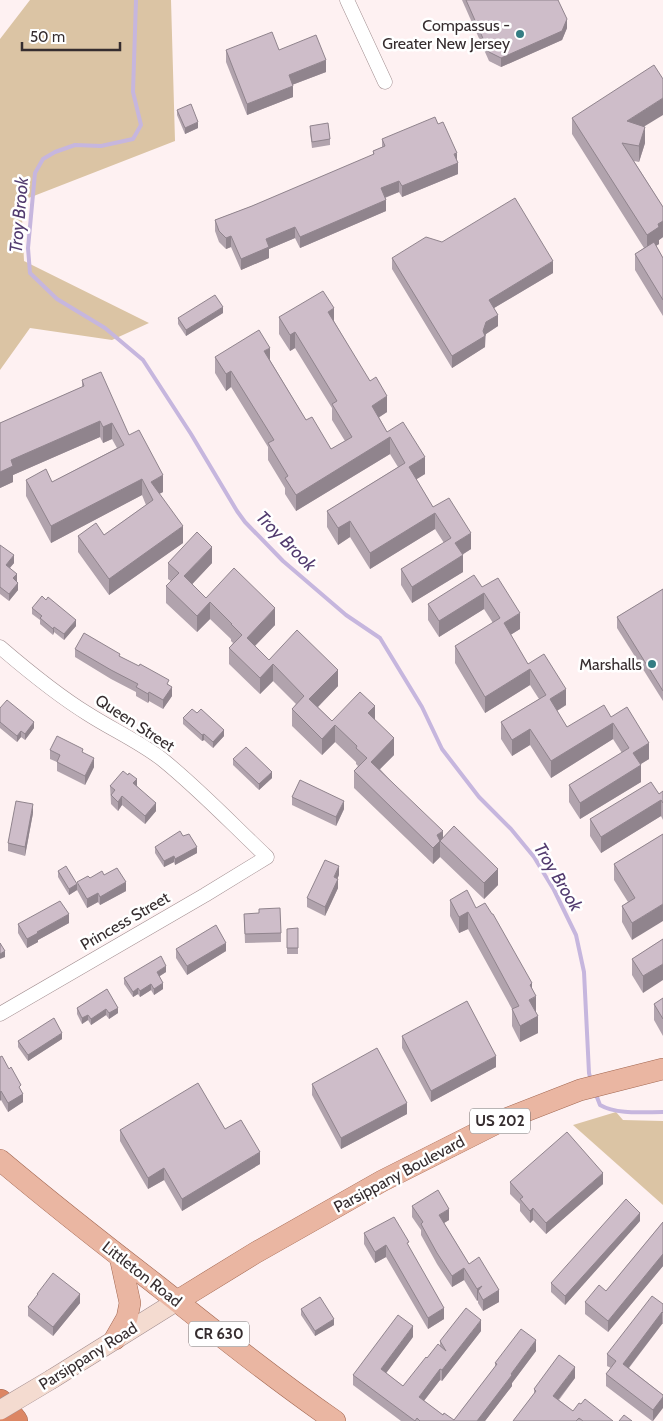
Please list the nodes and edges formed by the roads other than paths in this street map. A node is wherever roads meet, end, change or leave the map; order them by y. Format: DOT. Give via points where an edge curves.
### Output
graph roads {
  1 [pos="347,0"];
  2 [pos="385,82"];
  3 [pos="0,647"];
  4 [pos="267,857"];
  5 [pos="0,1014"];
  6 [pos="663,1069"];
  7 [pos="0,1160"];
  8 [pos="120,1256"];
  9 [pos="176,1301"];
  10 [pos="115,1339"];
  11 [pos="0,1402"];
  12 [pos="0,1410"];
  13 [pos="16,1421"];
  14 [pos="335,1421"];
  1 -- 2 [label="street"];
  3 -- 4 [label="street, Queen Street" via="89,715 164,760"];
  4 -- 5 [label="street, Princess Street"];
  6 -- 9 [label="main road, Parsippany Boulevard / US 202" via="580,1090 503,1120 382,1181"];
  7 -- 8 [label="main road, Littleton Road"];
  8 -- 9 [label="main road, Littleton Road"];
  8 -- 10 [label="main road" via="130,1303 127,1318"];
  9 -- 10 [label="main road, Parsippany Road"];
  9 -- 14 [label="main road, Littleton Road / CR 630"];
  10 -- 12 [label="main road, Parsippany Road, bridge"];
  11 -- 13 [label="highway"];
}
